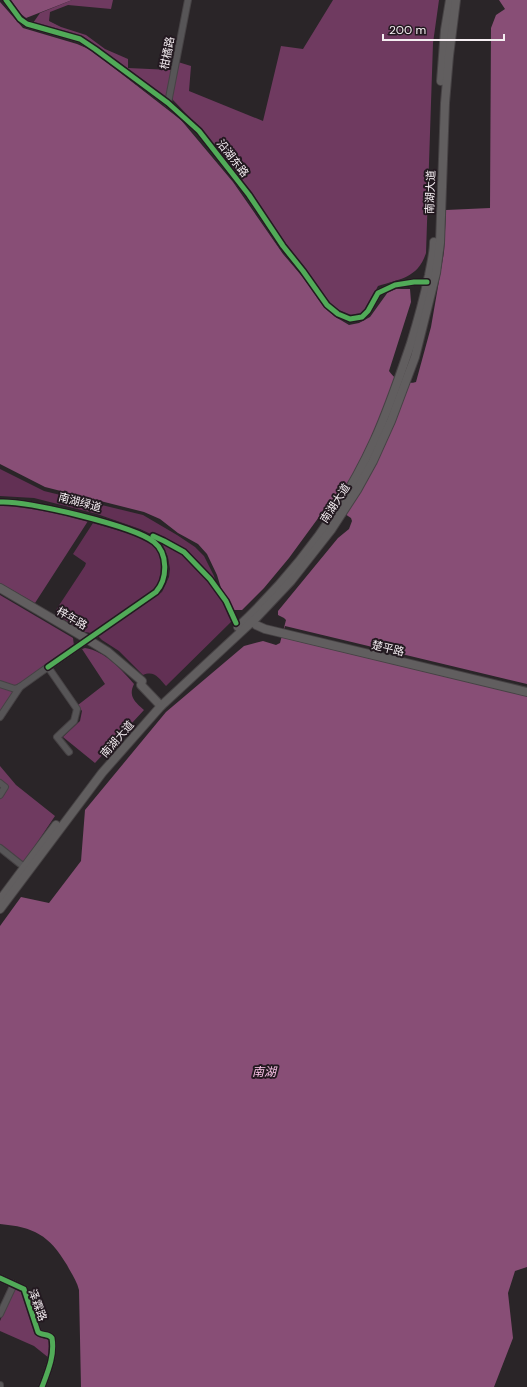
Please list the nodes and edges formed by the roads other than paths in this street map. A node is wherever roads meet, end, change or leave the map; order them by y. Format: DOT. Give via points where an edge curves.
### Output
graph roads {
  1 [pos="6,0"];
  2 [pos="450,0"];
  3 [pos="456,0"];
  4 [pos="188,2"];
  5 [pos="168,103"];
  6 [pos="431,282"];
  7 [pos="0,502"];
  8 [pos="0,588"];
  9 [pos="252,617"];
  10 [pos="283,631"];
  11 [pos="87,639"];
  12 [pos="48,667"];
  13 [pos="0,684"];
  14 [pos="20,687"];
  15 [pos="527,687"];
  16 [pos="527,692"];
  17 [pos="160,705"];
  18 [pos="0,717"];
  19 [pos="69,752"];
  20 [pos="0,783"];
  21 [pos="0,795"];
  22 [pos="0,848"];
  23 [pos="24,867"];
  24 [pos="0,900"];
  25 [pos="0,909"];
  26 [pos="0,1278"];
  27 [pos="14,1284"];
  28 [pos="0,1314"];
  29 [pos="42,1387"];
  1 -- 5 [label="street, 沿湖东路" via="27,24 80,39"];
  2 -- 6 [label="main road, 南湖大道" via="445,30 440,103"];
  3 -- 6 [label="main road, 南湖大道" via="446,95 440,243"];
  4 -- 5 [label="street, 柑橘路"];
  5 -- 6 [label="street, 沿湖东路" via="200,131 327,305 338,314 350,319 362,317 378,293 395,285"];
  6 -- 9 [label="main road, 南湖大道" via="384,419 340,510"];
  7 -- 11 [label="street" via="30,504 105,523 146,537 157,545 163,555 165,566 164,580 160,588"];
  8 -- 11 [label="main road, 梓年路"];
  9 -- 10 [label="main road, 楚平路" via="260,627"];
  9 -- 17 [label="main road, 南湖大道"];
  10 -- 15 [label="main road, 楚平路"];
  10 -- 16 [label="main road, 楚平路"];
  11 -- 12 [label="street"];
  11 -- 17 [label="main road, 梓年路" via="126,666 142,681 141,685"];
  12 -- 14 [label="street"];
  12 -- 19 [label="street" via="76,709 74,721 57,737"];
  13 -- 14 [label="street" via="15,689"];
  14 -- 18 [label="street"];
  17 -- 23 [label="main road, 南湖大道" via="98,770"];
  17 -- 25 [label="main road, 南湖大道" via="102,773"];
  20 -- 21 [label="street" via="5,787"];
  22 -- 23 [label="street"];
  23 -- 24 [label="main road, 南湖大道"];
  26 -- 27 [label="street, 泽霖路"];
  27 -- 28 [label="street"];
  27 -- 29 [label="street, 泽霖路" via="25,1290 38,1332 52,1338 53,1354"];
}
